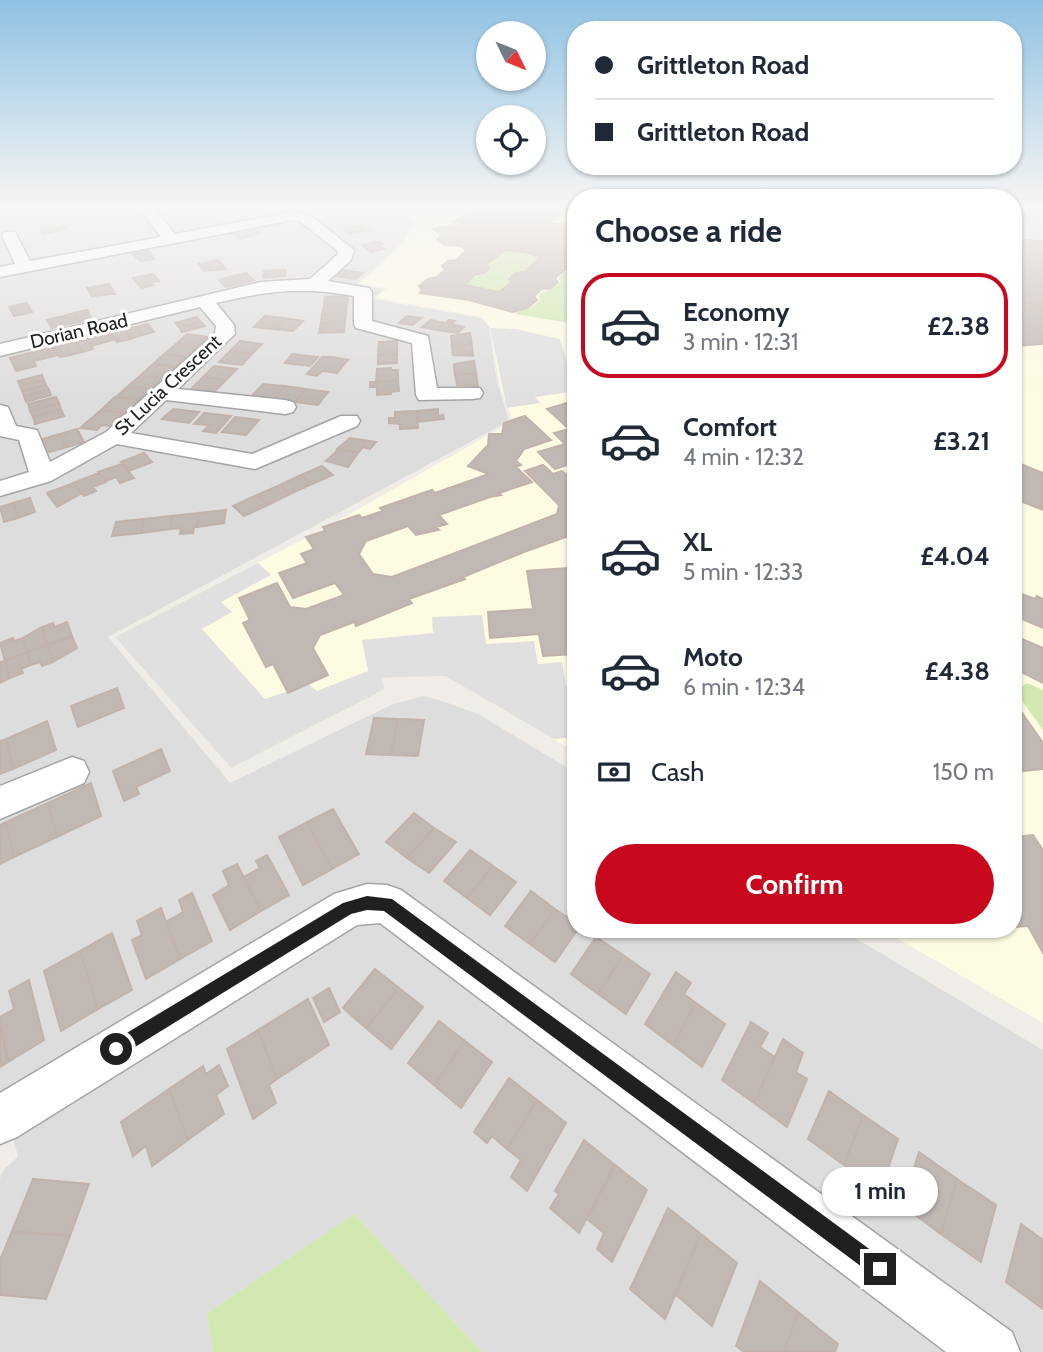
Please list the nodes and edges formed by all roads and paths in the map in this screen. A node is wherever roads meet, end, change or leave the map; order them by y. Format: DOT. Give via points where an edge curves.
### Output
graph roads {
  1 [pos="328,271"];
  2 [pos="316,283"];
  3 [pos="204,301"];
  4 [pos="0,350"];
  5 [pos="159,393"];
  6 [pos="472,393"];
  7 [pos="285,407"];
  8 [pos="0,412"];
  9 [pos="349,421"];
  10 [pos="114,437"];
  11 [pos="42,476"];
  12 [pos="0,489"];
  13 [pos="72,772"];
  14 [pos="0,803"];
  15 [pos="0,1120"];
  16 [pos="992,1352"];
  1 -- 2 [label="street"];
  2 -- 3 [label="street, Dorian Road" via="278,284"];
  2 -- 6 [label="street, Dorian Road" via="363,292 363,324 421,340 427,395"];
  3 -- 4 [label="street, Dorian Road"];
  3 -- 5 [label="street, St Lucia Crescent" via="225,325 225,334"];
  5 -- 7 [label="street"];
  5 -- 10 [label="street, St Lucia Crescent"];
  8 -- 11 [label="street" via="6,431 29,435"];
  9 -- 10 [label="street" via="255,462"];
  10 -- 11 [label="street, St Lucia Crescent"];
  11 -- 12 [label="street, St Lucia Crescent"];
  13 -- 14 [label="street"];
  15 -- 16 [label="street" via="348,908 387,904"];
}
